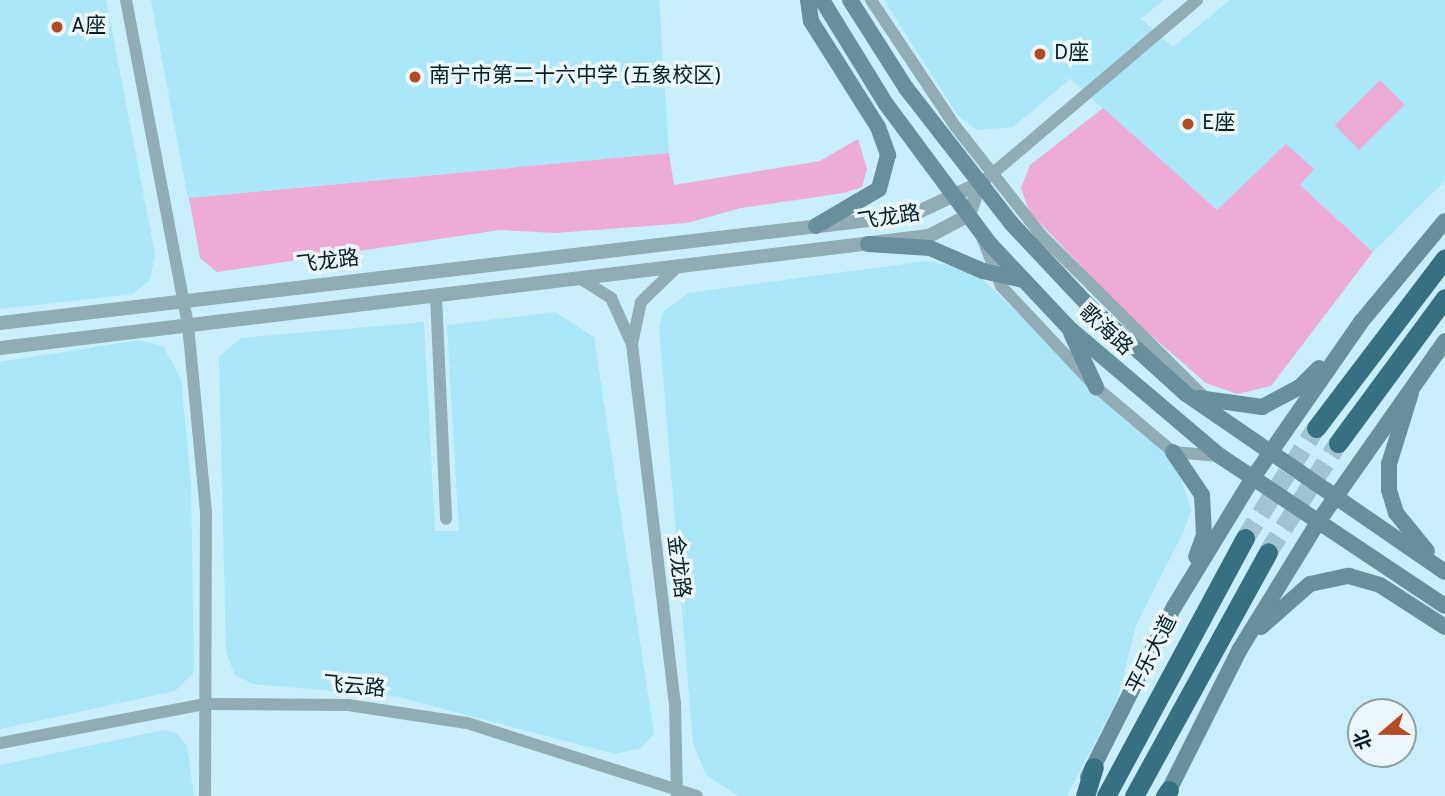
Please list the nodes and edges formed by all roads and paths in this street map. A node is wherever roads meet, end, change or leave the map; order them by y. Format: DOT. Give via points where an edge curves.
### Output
graph roads {
  1 [pos="126,0"];
  2 [pos="801,0"];
  3 [pos="808,0"];
  4 [pos="822,0"];
  5 [pos="850,0"];
  6 [pos="871,0"];
  7 [pos="1197,0"];
  8 [pos="811,21"];
  9 [pos="987,178"];
  10 [pos="953,194"];
  11 [pos="973,221"];
  12 [pos="1445,221"];
  13 [pos="816,226"];
  14 [pos="868,244"];
  15 [pos="1445,258"];
  16 [pos="676,268"];
  17 [pos="996,274"];
  18 [pos="581,279"];
  19 [pos="1023,280"];
  20 [pos="436,296"];
  21 [pos="1445,298"];
  22 [pos="184,301"];
  23 [pos="0,323"];
  24 [pos="1361,323"];
  25 [pos="188,325"];
  26 [pos="1069,328"];
  27 [pos="1445,341"];
  28 [pos="632,344"];
  29 [pos="0,348"];
  30 [pos="1416,378"];
  31 [pos="1096,387"];
  32 [pos="1186,394"];
  33 [pos="1209,401"];
  34 [pos="1227,423"];
  35 [pos="1316,428"];
  36 [pos="1338,443"];
  37 [pos="1173,452"];
  38 [pos="1269,453"];
  39 [pos="1220,456"];
  40 [pos="1252,479"];
  41 [pos="1334,496"];
  42 [pos="446,519"];
  43 [pos="1318,522"];
  44 [pos="1245,538"];
  45 [pos="1268,552"];
  46 [pos="1445,566"];
  47 [pos="1445,572"];
  48 [pos="1181,595"];
  49 [pos="1445,606"];
  50 [pos="1445,627"];
  51 [pos="1240,649"];
  52 [pos="204,704"];
  53 [pos="0,743"];
  54 [pos="1094,766"];
  55 [pos="677,793"];
  56 [pos="1167,794"];
  57 [pos="205,796"];
  58 [pos="697,796"];
  59 [pos="1077,796"];
  60 [pos="1085,796"];
  61 [pos="1106,796"];
  62 [pos="1134,796"];
  1 -- 22 [label="street"];
  2 -- 8 [label="street"];
  3 -- 8 [label="main road"];
  4 -- 10 [label="main road, 歌海路" via="886,104"];
  5 -- 9 [label="main road, 歌海路" via="906,88"];
  6 -- 9 [label="street"];
  7 -- 9 [label="street"];
  8 -- 13 [label="main road" via="878,127 888,155 880,189"];
  9 -- 10 [label="street, 飞龙路"];
  9 -- 11 [label="street"];
  9 -- 32 [label="main road, 歌海路" via="1089,306"];
  9 -- 33 [label="street"];
  10 -- 11 [label="main road, 歌海路"];
  10 -- 13 [label="street, 飞龙路" via="912,215"];
  11 -- 14 [label="street, 飞龙路" via="929,236"];
  11 -- 17 [label="street"];
  11 -- 19 [label="main road, 歌海路"];
  12 -- 24 [label="main road"];
  13 -- 22 [label="street, 飞龙路"];
  14 -- 16 [label="street, 飞龙路"];
  14 -- 17 [label="main road" via="930,248"];
  15 -- 35 [label="highway"];
  16 -- 18 [label="street, 飞龙路"];
  16 -- 28 [label="street, 金龙路" via="641,302"];
  17 -- 19 [label="main road"];
  17 -- 31 [label="street"];
  18 -- 20 [label="street, 飞龙路"];
  18 -- 28 [label="street, 金龙路" via="611,298"];
  19 -- 26 [label="main road, 歌海路"];
  20 -- 25 [label="street, 飞龙路"];
  20 -- 42 [label="street"];
  21 -- 36 [label="highway"];
  22 -- 23 [label="street, 飞龙路"];
  22 -- 25 [label="street"];
  24 -- 33 [label="main road" via="1282,399 1262,407"];
  24 -- 38 [label="main road"];
  25 -- 29 [label="street, 飞龙路"];
  25 -- 52 [label="street" via="206,512"];
  26 -- 31 [label="main road"];
  26 -- 39 [label="main road, 歌海路"];
  27 -- 30 [label="main road"];
  28 -- 55 [label="street, 金龙路" via="675,702"];
  30 -- 41 [label="main road"];
  30 -- 46 [label="main road" via="1389,464 1389,490 1417,542"];
  31 -- 37 [label="street"];
  32 -- 33 [label="main road"];
  32 -- 34 [label="main road, 歌海路"];
  33 -- 34 [label="street"];
  34 -- 38 [label="main road, 歌海路"];
  37 -- 39 [label="street"];
  37 -- 48 [label="main road" via="1196,480 1205,512 1204,535"];
  38 -- 40 [label="main road"];
  38 -- 41 [label="main road, 歌海路"];
  39 -- 40 [label="main road, 歌海路"];
  40 -- 43 [label="main road, 歌海路"];
  40 -- 48 [label="main road"];
  41 -- 43 [label="main road"];
  41 -- 47 [label="main road, 歌海路"];
  43 -- 49 [label="main road, 歌海路"];
  43 -- 51 [label="main road"];
  44 -- 61 [label="highway, 平乐大道"];
  45 -- 62 [label="highway"];
  48 -- 54 [label="main road"];
  50 -- 51 [label="main road" via="1380,585 1349,576 1294,594"];
  51 -- 56 [label="main road"];
  52 -- 53 [label="street, 飞云路"];
  52 -- 55 [label="street, 飞云路" via="348,705 467,723"];
  52 -- 57 [label="street"];
  54 -- 59 [label="main road"];
  54 -- 60 [label="highway"];
  55 -- 58 [label="street, 飞云路"];
}
